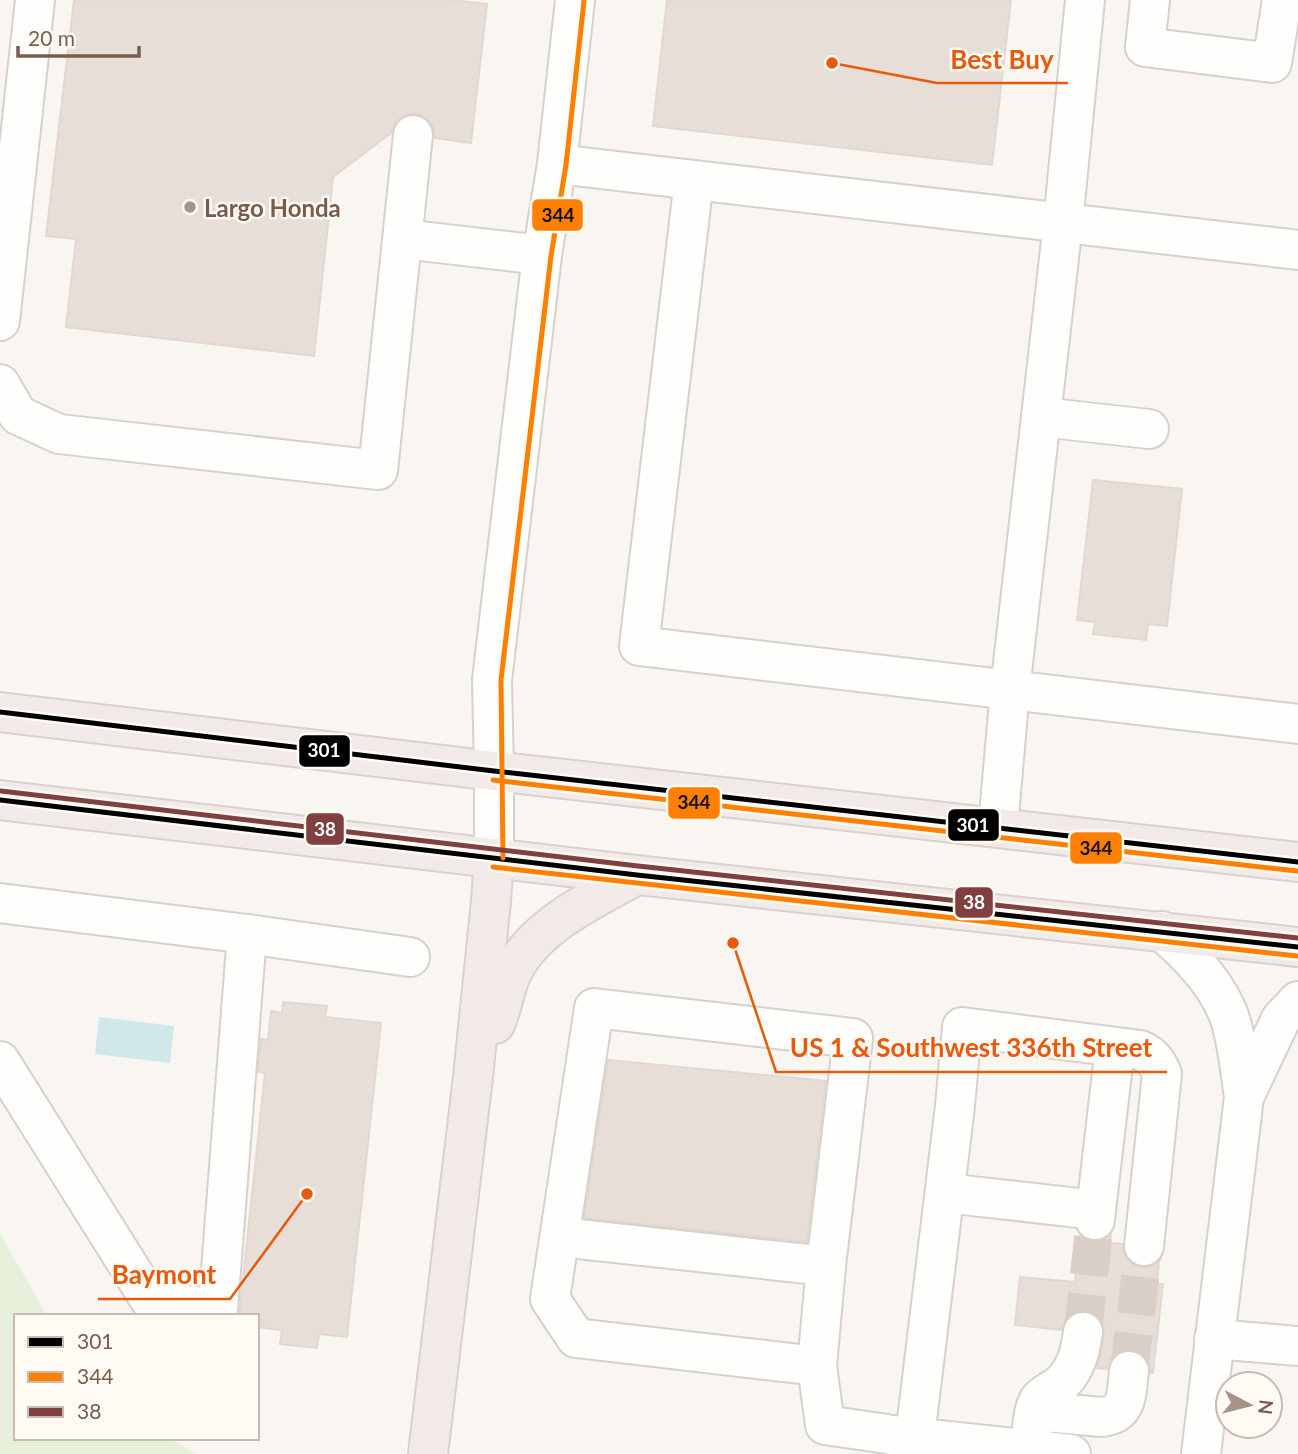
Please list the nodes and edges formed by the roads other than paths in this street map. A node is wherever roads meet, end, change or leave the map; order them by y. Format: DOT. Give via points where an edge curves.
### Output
graph roads {
  1 [pos="36,0"];
  2 [pos="575,0"];
  3 [pos="1085,0"];
  4 [pos="1150,0"];
  5 [pos="1282,0"];
  6 [pos="413,135"];
  7 [pos="556,164"];
  8 [pos="694,180"];
  9 [pos="1063,223"];
  10 [pos="403,239"];
  11 [pos="1298,250"];
  12 [pos="542,255"];
  13 [pos="0,321"];
  14 [pos="0,384"];
  15 [pos="1041,417"];
  16 [pos="1149,429"];
  17 [pos="1010,690"];
  18 [pos="0,712"];
  19 [pos="1298,724"];
  20 [pos="494,771"];
  21 [pos="0,800"];
  22 [pos="998,827"];
  23 [pos="494,858"];
  24 [pos="1298,862"];
  25 [pos="637,875"];
  26 [pos="0,903"];
  27 [pos="1163,931"];
  28 [pos="247,934"];
  29 [pos="1298,947"];
  30 [pos="410,957"];
  31 [pos="1298,1001"];
  32 [pos="1115,1047"];
  33 [pos="0,1061"];
  34 [pos="473,1077"];
  35 [pos="1244,1097"];
  36 [pos="945,1193"];
  37 [pos="560,1237"];
  38 [pos="1144,1246"];
  39 [pos="826,1266"];
  40 [pos="1083,1332"];
  41 [pos="1214,1339"];
  42 [pos="1298,1346"];
  43 [pos="817,1366"];
  44 [pos="1129,1371"];
  45 [pos="1035,1411"];
  46 [pos="896,1442"];
  47 [pos="989,1450"];
  48 [pos="1031,1450"];
  49 [pos="428,1454"];
  50 [pos="1070,1454"];
  51 [pos="1201,1454"];
  1 -- 13 [label="street"];
  2 -- 7 [label="street"];
  3 -- 9 [label="street"];
  4 -- 5 [label="street" via="1144,47 1272,63"];
  6 -- 10 [label="street"];
  7 -- 8 [label="street"];
  7 -- 12 [label="street"];
  8 -- 9 [label="street"];
  8 -- 17 [label="street" via="639,646"];
  9 -- 11 [label="street"];
  9 -- 15 [label="street"];
  10 -- 12 [label="street"];
  10 -- 14 [label="street" via="378,470 59,435 18,415"];
  12 -- 20 [label="street" via="492,680"];
  15 -- 16 [label="street"];
  15 -- 17 [label="street"];
  17 -- 19 [label="street"];
  17 -- 22 [label="street"];
  18 -- 20 [label="highway"];
  20 -- 22 [label="highway"];
  20 -- 23 [label="street"];
  21 -- 23 [label="highway"];
  22 -- 24 [label="highway"];
  23 -- 25 [label="highway"];
  23 -- 34 [label="highway"];
  25 -- 27 [label="highway"];
  25 -- 34 [label="highway" via="565,915 532,945 511,975"];
  26 -- 28 [label="street"];
  27 -- 29 [label="highway"];
  27 -- 35 [label="street" via="1191,957 1228,1013"];
  28 -- 30 [label="street"];
  28 -- 33 [label="street" via="218,1309 150,1300"];
  31 -- 35 [label="street" via="1281,1019"];
  32 -- 36 [label="street" via="1095,1215"];
  32 -- 36 [label="street" via="962,1027"];
  32 -- 38 [label="street" via="1149,1054 1162,1074"];
  34 -- 49 [label="highway"];
  35 -- 41 [label="street"];
  36 -- 46 [label="street"];
  37 -- 39 [label="street"];
  37 -- 39 [label="street" via="594,1008 853,1038"];
  37 -- 43 [label="street" via="550,1299 576,1338"];
  39 -- 43 [label="street"];
  40 -- 45 [label="street" via="1070,1374 1044,1395"];
  41 -- 42 [label="street"];
  41 -- 51 [label="street"];
  43 -- 46 [label="street" via="825,1425"];
  44 -- 45 [label="street" via="1122,1408 1113,1416"];
  45 -- 48 [label="street"];
  46 -- 47 [label="street"];
  47 -- 48 [label="street"];
  48 -- 50 [label="street"];
}
